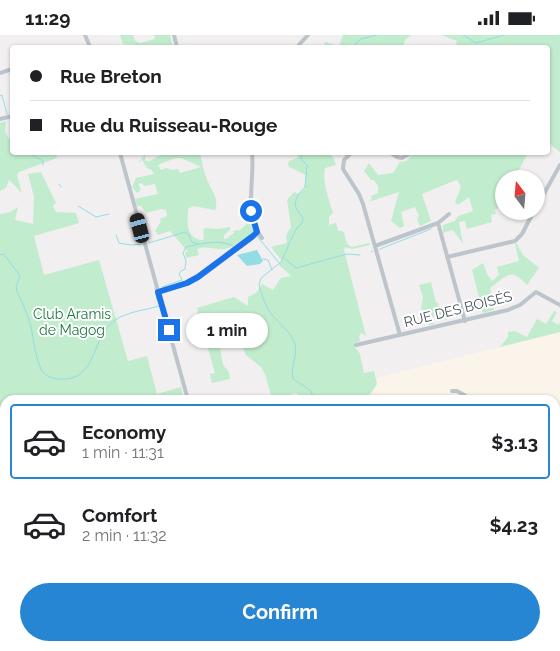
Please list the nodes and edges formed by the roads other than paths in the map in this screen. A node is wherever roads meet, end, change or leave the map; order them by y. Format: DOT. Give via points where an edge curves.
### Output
graph roads {
  1 [pos="308,35"];
  2 [pos="299,45"];
  3 [pos="121,155"];
  4 [pos="252,155"];
  5 [pos="349,155"];
  6 [pos="394,155"];
  7 [pos="407,155"];
  8 [pos="560,167"];
  9 [pos="545,193"];
  10 [pos="449,214"];
  11 [pos="529,220"];
  12 [pos="438,223"];
  13 [pos="257,232"];
  14 [pos="262,239"];
  15 [pos="375,246"];
  16 [pos="447,257"];
  17 [pos="158,292"];
  18 [pos="560,305"];
  19 [pos="465,321"];
  20 [pos="400,335"];
  21 [pos="362,337"];
  22 [pos="364,343"];
  23 [pos="356,345"];
  24 [pos="452,391"];
  25 [pos="187,395"];
  26 [pos="464,395"];
  1 -- 2 [label="street"];
  3 -- 17 [label="street"];
  4 -- 13 [label="street" via="251,211"];
  5 -- 15 [label="street" via="344,160 343,169 362,200"];
  6 -- 7 [label="street" via="402,158"];
  8 -- 9 [label="street"];
  10 -- 12 [label="street"];
  11 -- 16 [label="street" via="515,241"];
  12 -- 15 [label="street"];
  12 -- 16 [label="street"];
  13 -- 14 [label="street"];
  13 -- 17 [label="street" via="198,277"];
  15 -- 20 [label="street"];
  16 -- 19 [label="street"];
  17 -- 25 [label="street"];
  18 -- 19 [label="street, RUE DES BOISÉS" via="536,293 512,309"];
  19 -- 20 [label="street, RUE DES BOISÉS"];
  20 -- 22 [label="street, RUE DES BOISÉS"];
  21 -- 22 [label="street"];
  22 -- 23 [label="street, RUE DES BOISÉS"];
  24 -- 26 [label="street"];
}
